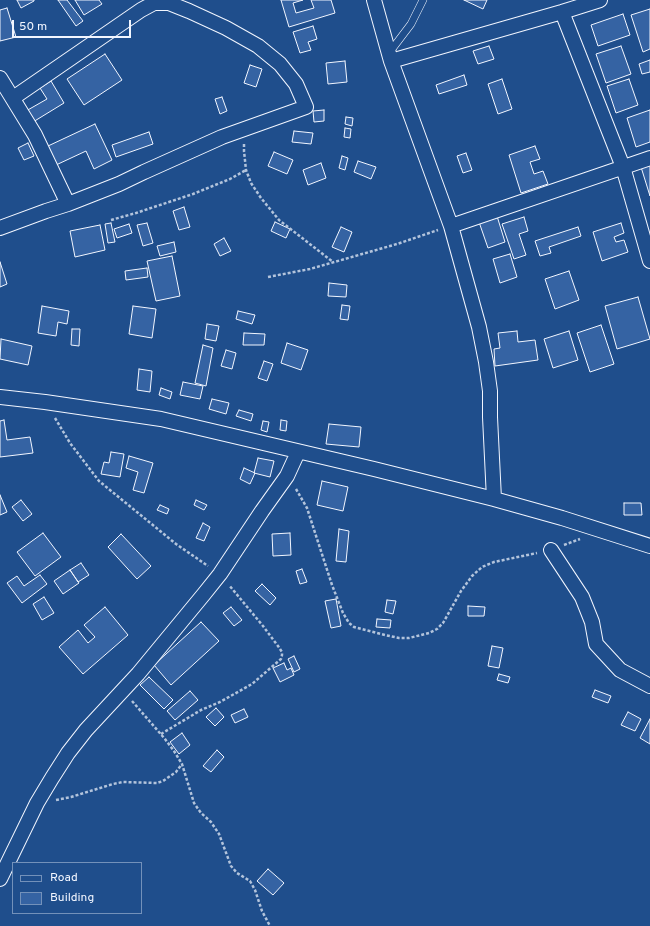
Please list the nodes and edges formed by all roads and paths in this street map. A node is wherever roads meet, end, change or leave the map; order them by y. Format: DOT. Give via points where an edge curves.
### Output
graph roads {
  1 [pos="374,0"];
  2 [pos="423,0"];
  3 [pos="600,0"];
  4 [pos="562,12"];
  5 [pos="390,57"];
  6 [pos="0,78"];
  7 [pos="13,98"];
  8 [pos="244,130"];
  9 [pos="650,158"];
  10 [pos="623,167"];
  11 [pos="246,170"];
  12 [pos="68,204"];
  13 [pos="111,220"];
  14 [pos="452,226"];
  15 [pos="0,228"];
  16 [pos="650,261"];
  17 [pos="333,262"];
  18 [pos="268,277"];
  19 [pos="0,397"];
  20 [pos="45,402"];
  21 [pos="298,452"];
  22 [pos="287,476"];
  23 [pos="494,499"];
  24 [pos="601,531"];
  25 [pos="650,546"];
  26 [pos="551,550"];
  27 [pos="220,574"];
  28 [pos="650,686"];
  29 [pos="123,690"];
  30 [pos="161,734"];
  31 [pos="182,764"];
  32 [pos="37,804"];
  33 [pos="0,879"];
  34 [pos="270,926"];
  1 -- 5 [label="street"];
  2 -- 5 [label="lane"];
  3 -- 4 [label="street"];
  4 -- 5 [label="street"];
  4 -- 10 [label="street"];
  5 -- 14 [label="street"];
  6 -- 7 [label="street"];
  7 -- 8 [label="street" via="141,10 154,3 169,3 226,28 258,46 280,64 296,84 306,107"];
  7 -- 12 [label="street" via="35,135"];
  8 -- 11 [label="path"];
  8 -- 12 [label="street" via="222,137 119,184"];
  9 -- 10 [label="street"];
  10 -- 14 [label="street"];
  10 -- 16 [label="street"];
  11 -- 13 [label="path" via="193,194"];
  11 -- 17 [label="path" via="251,183 279,220"];
  12 -- 15 [label="street"];
  14 -- 17 [label="path"];
  14 -- 23 [label="street" via="486,362 490,391"];
  17 -- 18 [label="path"];
  19 -- 20 [label="street"];
  20 -- 21 [label="street" via="161,419"];
  20 -- 27 [label="path" via="70,443 99,481 176,544"];
  21 -- 22 [label="street"];
  21 -- 23 [label="street"];
  22 -- 26 [label="path" via="307,508 343,613 354,627 399,638 430,633 443,623 461,591 482,568 494,562"];
  22 -- 27 [label="street"];
  23 -- 24 [label="street"];
  24 -- 25 [label="street"];
  24 -- 26 [label="path"];
  26 -- 28 [label="street" via="582,597 592,622 596,644 620,670"];
  27 -- 29 [label="street"];
  27 -- 30 [label="path" via="264,626 282,652 281,659 252,684"];
  29 -- 30 [label="path"];
  29 -- 32 [label="street" via="68,753"];
  30 -- 31 [label="path"];
  31 -- 32 [label="path" via="176,772 157,783 123,782"];
  31 -- 34 [label="path" via="194,803 219,834 231,866 250,881"];
  32 -- 33 [label="street"];
}
